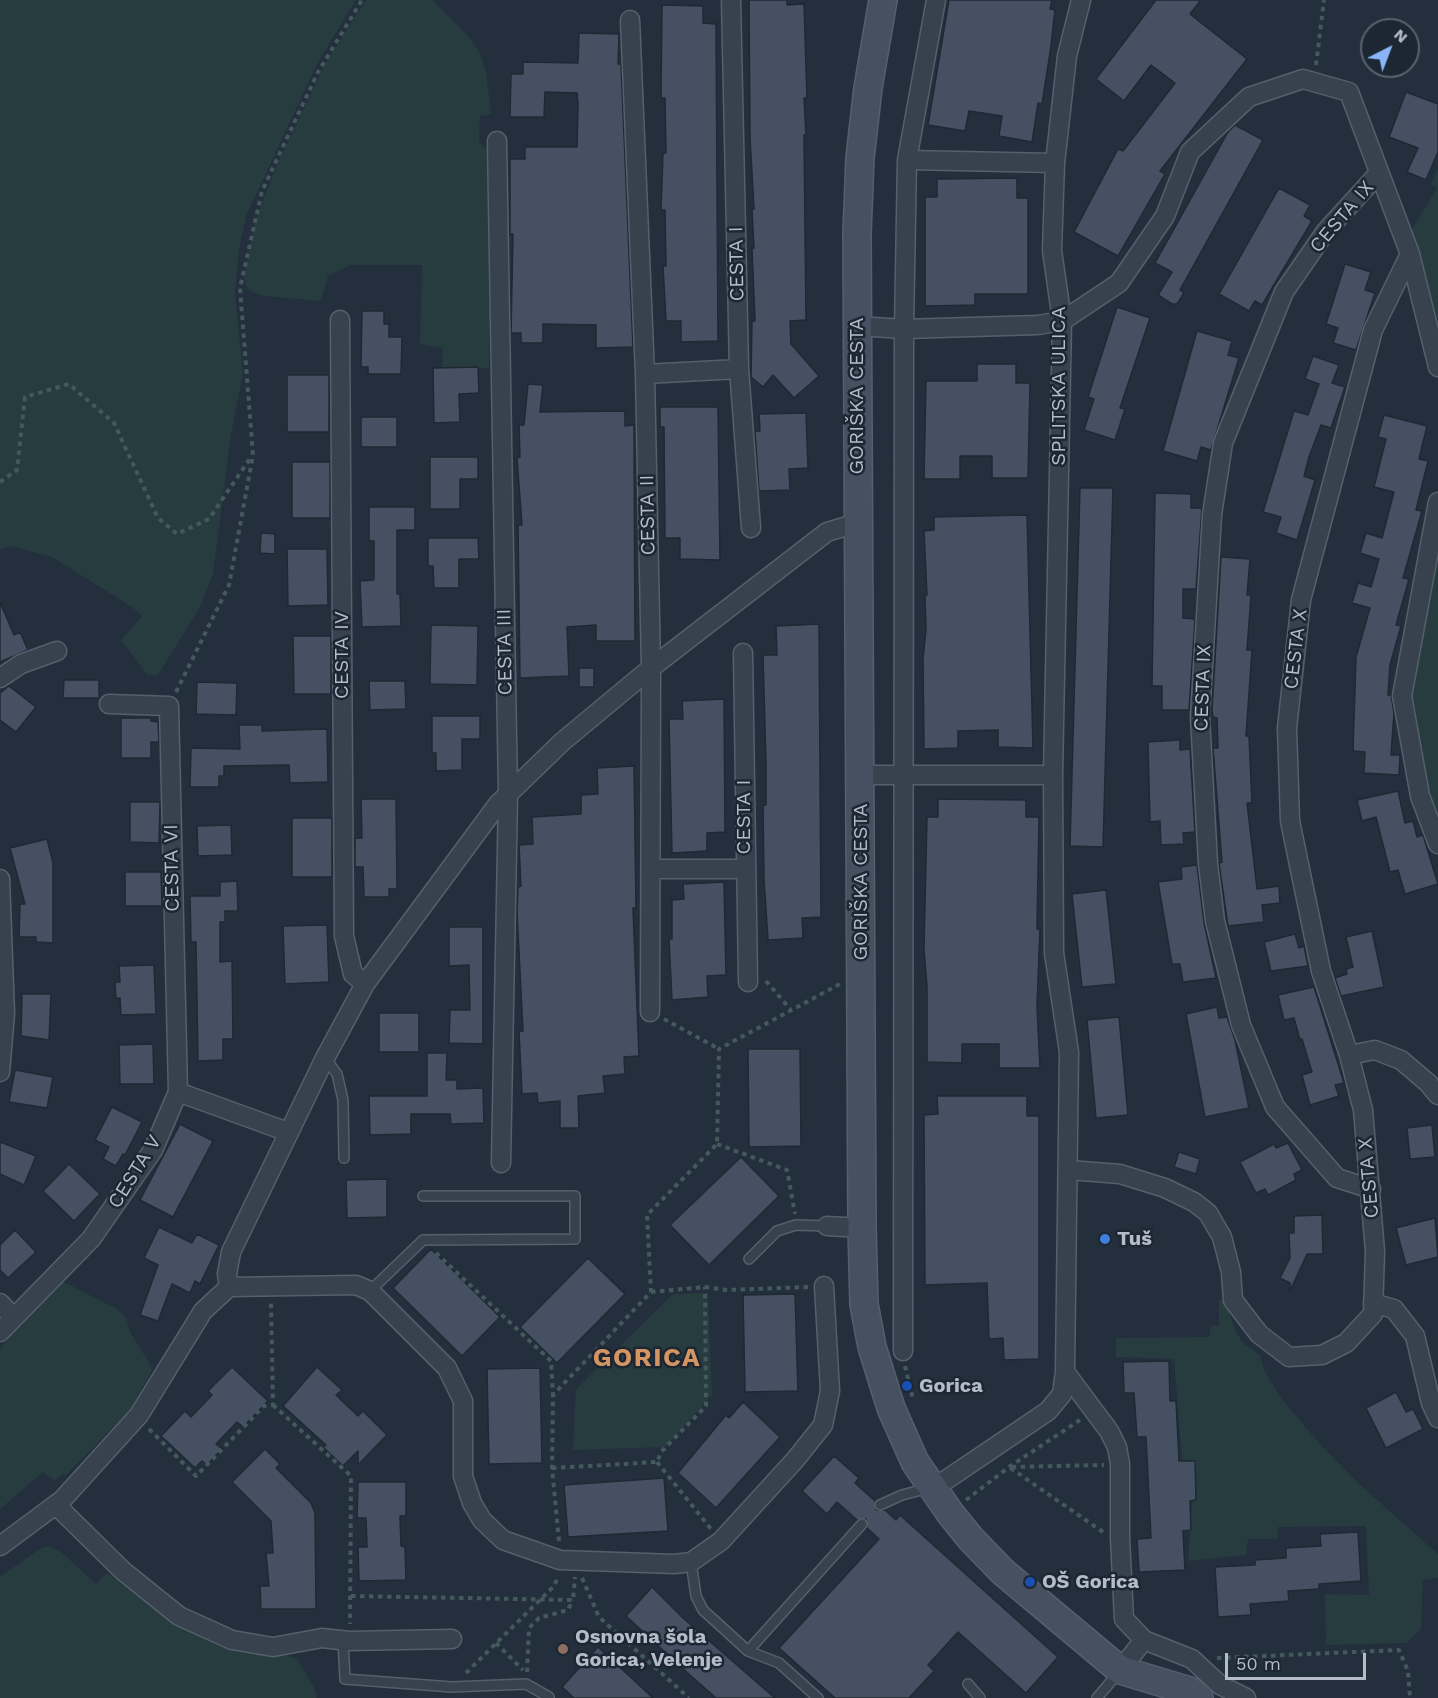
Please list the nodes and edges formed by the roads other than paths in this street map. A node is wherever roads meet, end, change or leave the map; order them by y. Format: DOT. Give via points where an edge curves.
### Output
graph roads {
  1 [pos="731,0"];
  2 [pos="883,0"];
  3 [pos="936,0"];
  4 [pos="1081,0"];
  5 [pos="630,20"];
  6 [pos="497,141"];
  7 [pos="907,160"];
  8 [pos="1055,163"];
  9 [pos="1378,174"];
  10 [pos="1410,254"];
  11 [pos="340,320"];
  12 [pos="1062,321"];
  13 [pos="858,326"];
  14 [pos="904,328"];
  15 [pos="1438,367"];
  16 [pos="739,369"];
  17 [pos="645,374"];
  18 [pos="1438,502"];
  19 [pos="857,523"];
  20 [pos="751,528"];
  21 [pos="57,651"];
  22 [pos="743,653"];
  23 [pos="651,668"];
  24 [pos="0,678"];
  25 [pos="109,704"];
  26 [pos="1053,775"];
  27 [pos="860,776"];
  28 [pos="905,776"];
  29 [pos="508,795"];
  30 [pos="1438,844"];
  31 [pos="652,869"];
  32 [pos="745,870"];
  33 [pos="0,879"];
  34 [pos="748,982"];
  35 [pos="365,984"];
  36 [pos="650,1012"];
  37 [pos="1349,1055"];
  38 [pos="325,1058"];
  39 [pos="0,1072"];
  40 [pos="177,1092"];
  41 [pos="1438,1095"];
  42 [pos="288,1132"];
  43 [pos="344,1158"];
  44 [pos="501,1163"];
  45 [pos="1069,1170"];
  46 [pos="1371,1190"];
  47 [pos="423,1196"];
  48 [pos="828,1227"];
  49 [pos="862,1228"];
  50 [pos="749,1259"];
  51 [pos="824,1286"];
  52 [pos="229,1287"];
  53 [pos="370,1291"];
  54 [pos="0,1303"];
  55 [pos="1373,1303"];
  56 [pos="13,1317"];
  57 [pos="0,1332"];
  58 [pos="903,1351"];
  59 [pos="1065,1372"];
  60 [pos="1438,1418"];
  61 [pos="931,1487"];
  62 [pos="56,1505"];
  63 [pos="880,1505"];
  64 [pos="862,1524"];
  65 [pos="0,1546"];
  66 [pos="691,1562"];
  67 [pos="452,1639"];
  68 [pos="1144,1640"];
  69 [pos="346,1641"];
  70 [pos="748,1651"];
  71 [pos="1120,1670"];
  72 [pos="968,1684"];
  73 [pos="549,1697"];
  74 [pos="818,1698"];
  75 [pos="980,1698"];
  76 [pos="1097,1698"];
  77 [pos="1199,1698"];
  78 [pos="1246,1698"];
  1 -- 16 [label="street, CESTA I"];
  2 -- 13 [label="street, GORIŠKA CESTA" via="860,158 856,233"];
  3 -- 7 [label="street"];
  4 -- 8 [label="street, SPLITSKA ULICA" via="1066,56"];
  5 -- 17 [label="street, CESTA II"];
  6 -- 29 [label="street, CESTA III"];
  7 -- 8 [label="street"];
  7 -- 14 [label="street"];
  8 -- 12 [label="street, SPLITSKA ULICA" via="1052,250"];
  9 -- 10 [label="street"];
  9 -- 12 [label="street" via="1349,92 1303,79 1249,97 1190,152 1165,216 1119,283"];
  9 -- 46 [label="street, CESTA IX" via="1326,231 1284,292 1223,443 1212,515 1200,717 1212,898 1241,1025 1275,1107 1337,1178"];
  10 -- 15 [label="street"];
  10 -- 37 [label="street, CESTA X" via="1373,330 1301,600 1287,728 1290,821 1321,971"];
  11 -- 35 [label="street, CESTA IV" via="344,936 353,974"];
  12 -- 14 [label="street"];
  12 -- 26 [label="street, SPLITSKA ULICA"];
  13 -- 14 [label="street"];
  13 -- 19 [label="street, GORIŠKA CESTA"];
  14 -- 28 [label="street"];
  16 -- 17 [label="street"];
  16 -- 20 [label="street, CESTA I"];
  17 -- 23 [label="street, CESTA II"];
  18 -- 30 [label="street" via="1402,696 1420,796"];
  19 -- 23 [label="street" via="827,532"];
  19 -- 27 [label="street, GORIŠKA CESTA"];
  21 -- 24 [label="street" via="21,664"];
  22 -- 32 [label="street, CESTA I"];
  23 -- 29 [label="street" via="562,742"];
  23 -- 31 [label="street, CESTA II"];
  25 -- 40 [label="street, CESTA VI" via="169,706"];
  26 -- 28 [label="street"];
  26 -- 45 [label="street, SPLITSKA ULICA" via="1054,953 1069,1052"];
  27 -- 28 [label="street"];
  27 -- 49 [label="street, GORIŠKA CESTA"];
  28 -- 58 [label="street"];
  29 -- 35 [label="street"];
  29 -- 44 [label="street, CESTA III"];
  31 -- 32 [label="street"];
  31 -- 36 [label="street, CESTA II"];
  32 -- 34 [label="street, CESTA I"];
  33 -- 39 [label="street" via="5,1014"];
  35 -- 38 [label="street"];
  37 -- 41 [label="street" via="1375,1050 1401,1060"];
  37 -- 46 [label="street, CESTA X" via="1363,1110"];
  38 -- 42 [label="street"];
  38 -- 43 [label="lane" via="337,1074 344,1100"];
  40 -- 42 [label="street"];
  40 -- 56 [label="street, CESTA V" via="153,1150 91,1239"];
  42 -- 52 [label="street" via="231,1252"];
  45 -- 55 [label="street, CESTA X" via="1120,1174 1165,1188 1208,1213 1222,1238 1233,1300 1259,1334 1289,1357 1322,1355 1346,1343 1373,1314"];
  45 -- 59 [label="street, SPLITSKA ULICA"];
  46 -- 55 [label="street, CESTA X"];
  47 -- 53 [label="lane" via="575,1196 575,1239 423,1240"];
  48 -- 49 [label="street"];
  48 -- 50 [label="lane" via="796,1225 777,1231"];
  49 -- 61 [label="street, GORIŠKA CESTA" via="864,1304 872,1347 891,1408"];
  51 -- 66 [label="street" via="830,1391 823,1425 722,1541"];
  52 -- 53 [label="street" via="356,1285"];
  52 -- 62 [label="street" via="203,1311 139,1414"];
  53 -- 66 [label="street" via="447,1368 463,1401 464,1476 472,1503 482,1520 503,1540 560,1560"];
  54 -- 56 [label="street"];
  55 -- 60 [label="street" via="1394,1309 1415,1336"];
  56 -- 57 [label="street, CESTA V"];
  59 -- 61 [label="street, SPLITSKA ULICA" via="1062,1394 1048,1411"];
  59 -- 68 [label="street" via="1117,1447 1124,1619"];
  61 -- 63 [label="lane"];
  61 -- 71 [label="street, GORIŠKA CESTA" via="1003,1572"];
  62 -- 65 [label="street"];
  62 -- 69 [label="street" via="123,1572 179,1616 232,1640 273,1647 322,1638"];
  64 -- 70 [label="lane"];
  66 -- 70 [label="lane" via="696,1596 703,1611"];
  67 -- 69 [label="street"];
  68 -- 71 [label="street"];
  68 -- 78 [label="street" via="1192,1659 1220,1685"];
  69 -- 73 [label="lane" via="345,1679 452,1687 526,1684"];
  70 -- 74 [label="lane" via="779,1663"];
  71 -- 76 [label="lane"];
  71 -- 77 [label="street, GORIŠKA CESTA" via="1190,1691"];
  72 -- 75 [label="lane"];
}
